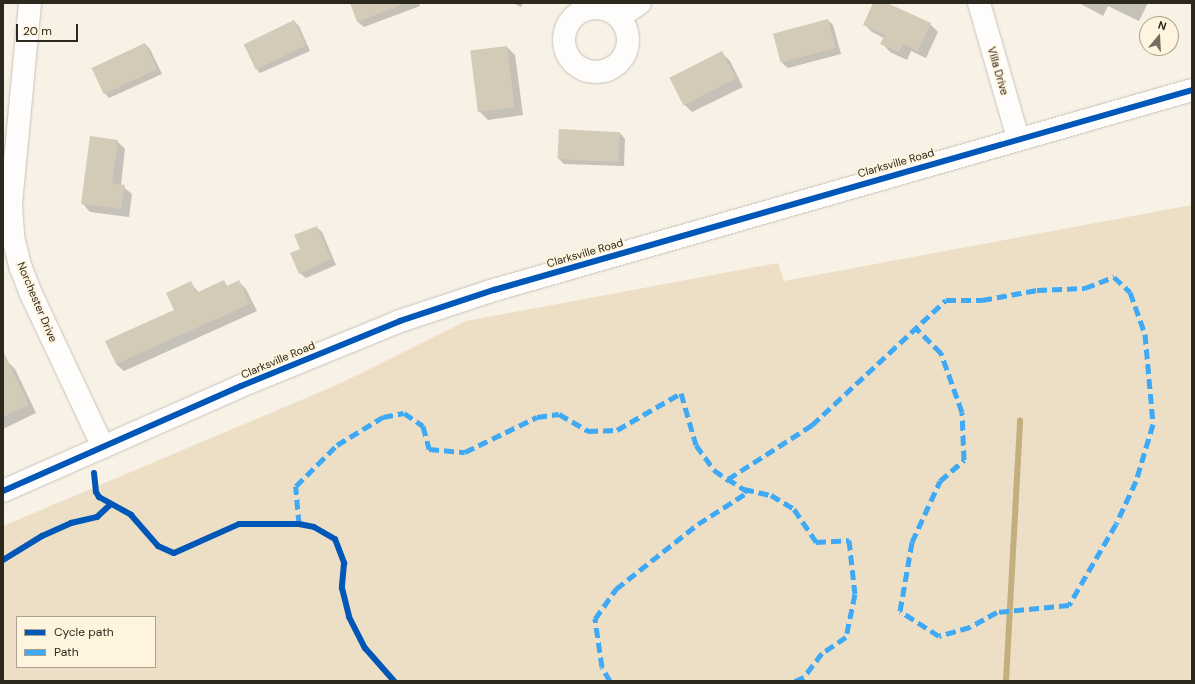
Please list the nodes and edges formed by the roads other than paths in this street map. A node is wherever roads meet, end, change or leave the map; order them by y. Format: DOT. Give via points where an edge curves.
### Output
graph roads {
  1 [pos="30,3"];
  2 [pos="640,3"];
  3 [pos="979,3"];
  4 [pos="620,17"];
  5 [pos="1192,90"];
  6 [pos="1018,138"];
  7 [pos="103,447"];
  8 [pos="3,491"];
  1 -- 7 [label="street, Norchester Drive" via="11,205 14,237 21,268 32,296"];
  2 -- 4 [label="street"];
  3 -- 6 [label="street, Villa Drive"];
  5 -- 6 [label="street, Clarksville Road"];
  6 -- 7 [label="street, Clarksville Road" via="494,290 400,321"];
  7 -- 8 [label="street, Clarksville Road"];
}
